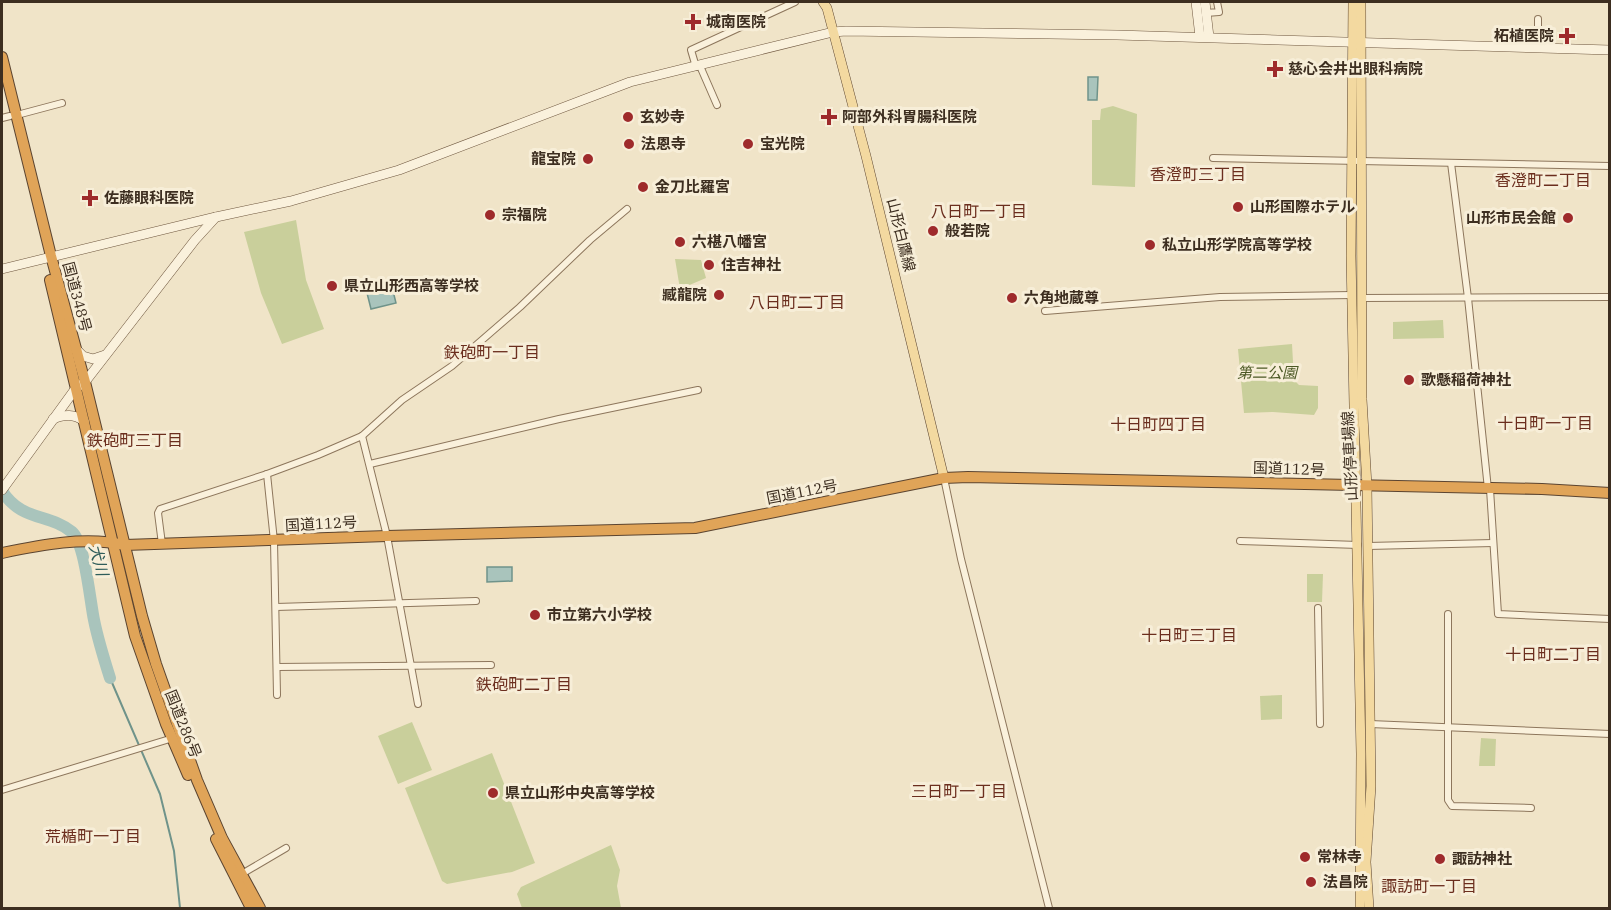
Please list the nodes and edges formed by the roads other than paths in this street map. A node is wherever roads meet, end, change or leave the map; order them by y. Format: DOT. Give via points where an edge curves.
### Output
graph roads {
  1 [pos="795,2"];
  2 [pos="823,2"];
  3 [pos="1196,2"];
  4 [pos="1205,2"];
  5 [pos="1217,2"];
  6 [pos="1353,2"];
  7 [pos="1361,2"];
  8 [pos="1206,13"];
  9 [pos="1538,19"];
  10 [pos="1538,30"];
  11 [pos="833,32"];
  12 [pos="1205,37"];
  13 [pos="1357,43"];
  14 [pos="1610,50"];
  15 [pos="2,57"];
  16 [pos="698,67"];
  17 [pos="2,82"];
  18 [pos="62,103"];
  19 [pos="717,105"];
  20 [pos="9,117"];
  21 [pos="1213,158"];
  22 [pos="1356,161"];
  23 [pos="1451,163"];
  24 [pos="1610,166"];
  25 [pos="627,209"];
  26 [pos="216,217"];
  27 [pos="47,257"];
  28 [pos="2,269"];
  29 [pos="1357,296"];
  30 [pos="1610,297"];
  31 [pos="1468,298"];
  32 [pos="1045,311"];
  33 [pos="76,349"];
  34 [pos="109,352"];
  35 [pos="81,385"];
  36 [pos="698,390"];
  37 [pos="53,419"];
  38 [pos="84,421"];
  39 [pos="362,436"];
  40 [pos="369,464"];
  41 [pos="267,474"];
  42 [pos="944,478"];
  43 [pos="1361,486"];
  44 [pos="4,487"];
  45 [pos="1489,489"];
  46 [pos="1610,493"];
  47 [pos="387,536"];
  48 [pos="273,541"];
  49 [pos="1240,541"];
  50 [pos="112,542"];
  51 [pos="1493,543"];
  52 [pos="162,544"];
  53 [pos="125,545"];
  54 [pos="1363,546"];
  55 [pos="2,553"];
  56 [pos="476,601"];
  57 [pos="400,604"];
  58 [pos="276,607"];
  59 [pos="1318,608"];
  60 [pos="1448,614"];
  61 [pos="1610,619"];
  62 [pos="491,665"];
  63 [pos="410,666"];
  64 [pos="277,667"];
  65 [pos="277,695"];
  66 [pos="418,704"];
  67 [pos="1320,724"];
  68 [pos="1370,724"];
  69 [pos="1447,727"];
  70 [pos="1610,734"];
  71 [pos="177,739"];
  72 [pos="2,790"];
  73 [pos="1531,808"];
  74 [pos="286,848"];
  75 [pos="238,878"];
  76 [pos="251,909"];
  77 [pos="260,909"];
  78 [pos="1049,909"];
  79 [pos="1360,909"];
  80 [pos="1369,909"];
  1 -- 16 [label="street" via="691,51"];
  2 -- 11 [label="main road, 山形白鷹線"];
  3 -- 12 [label="street"];
  4 -- 8 [label="street"];
  5 -- 8 [label="street" via="1219,12"];
  6 -- 13 [label="main road, 山形停車場線"];
  7 -- 13 [label="main road, 山形停車場線"];
  8 -- 12 [label="street"];
  9 -- 10 [label="street"];
  11 -- 12 [label="street"];
  11 -- 16 [label="street"];
  11 -- 42 [label="main road, 山形白鷹線"];
  12 -- 13 [label="street"];
  13 -- 14 [label="street" via="1537,44"];
  13 -- 22 [label="main road, 山形停車場線"];
  15 -- 20 [label="highway, 国道348号"];
  16 -- 19 [label="street"];
  16 -- 26 [label="street" via="630,82 399,170 291,201"];
  17 -- 20 [label="highway, 国道348号"];
  18 -- 20 [label="street"];
  20 -- 27 [label="highway, 国道348号"];
  21 -- 22 [label="street"];
  22 -- 23 [label="street"];
  22 -- 29 [label="main road, 山形停車場線"];
  23 -- 24 [label="street"];
  23 -- 31 [label="street"];
  25 -- 39 [label="street" via="452,366 422,385"];
  26 -- 27 [label="street"];
  26 -- 34 [label="street"];
  27 -- 28 [label="street"];
  27 -- 33 [label="highway, 国道348号"];
  27 -- 35 [label="highway, 国道348号"];
  29 -- 31 [label="street"];
  29 -- 32 [label="street" via="1220,297"];
  29 -- 43 [label="main road, 山形停車場線"];
  30 -- 31 [label="street"];
  31 -- 45 [label="street"];
  33 -- 34 [label="street" via="93,359"];
  33 -- 35 [label="highway, 国道348号"];
  34 -- 35 [label="street"];
  35 -- 37 [label="street"];
  35 -- 38 [label="highway, 国道348号"];
  35 -- 53 [label="highway, 国道348号"];
  36 -- 40 [label="street"];
  37 -- 38 [label="street" via="69,415"];
  37 -- 44 [label="street"];
  38 -- 50 [label="highway, 国道348号"];
  39 -- 40 [label="street"];
  39 -- 41 [label="street"];
  40 -- 47 [label="street"];
  41 -- 48 [label="street"];
  41 -- 52 [label="street" via="160,509"];
  42 -- 43 [label="highway, 国道112号"];
  42 -- 47 [label="highway, 国道112号" via="695,528"];
  42 -- 78 [label="street"];
  43 -- 45 [label="highway, 国道112号"];
  43 -- 54 [label="main road, 山形停車場線"];
  45 -- 46 [label="highway, 国道112号"];
  45 -- 51 [label="street"];
  47 -- 48 [label="highway, 国道112号"];
  47 -- 57 [label="street"];
  48 -- 52 [label="highway, 国道112号"];
  48 -- 58 [label="street"];
  49 -- 54 [label="street"];
  50 -- 53 [label="highway, 国道112号"];
  50 -- 55 [label="highway, 国道112号" via="51,544"];
  50 -- 71 [label="highway, 国道286号" via="135,636"];
  51 -- 54 [label="street"];
  51 -- 61 [label="street" via="1498,614"];
  52 -- 53 [label="highway, 国道112号"];
  53 -- 71 [label="highway, 国道286号"];
  54 -- 68 [label="main road, 山形停車場線"];
  54 -- 79 [label="main road, 山形停車場線"];
  56 -- 57 [label="street"];
  57 -- 58 [label="street"];
  57 -- 63 [label="street"];
  58 -- 64 [label="street"];
  59 -- 67 [label="street"];
  60 -- 69 [label="street"];
  62 -- 63 [label="street"];
  63 -- 64 [label="street"];
  63 -- 66 [label="street"];
  64 -- 65 [label="street"];
  68 -- 69 [label="street"];
  68 -- 80 [label="main road, 山形停車場線" via="1366,862"];
  69 -- 70 [label="street"];
  69 -- 73 [label="street" via="1448,800 1452,806"];
  71 -- 72 [label="street"];
  71 -- 75 [label="highway, 国道286号"];
  74 -- 75 [label="street"];
  75 -- 76 [label="highway, 国道286号"];
  75 -- 77 [label="highway, 国道286号"];
}
